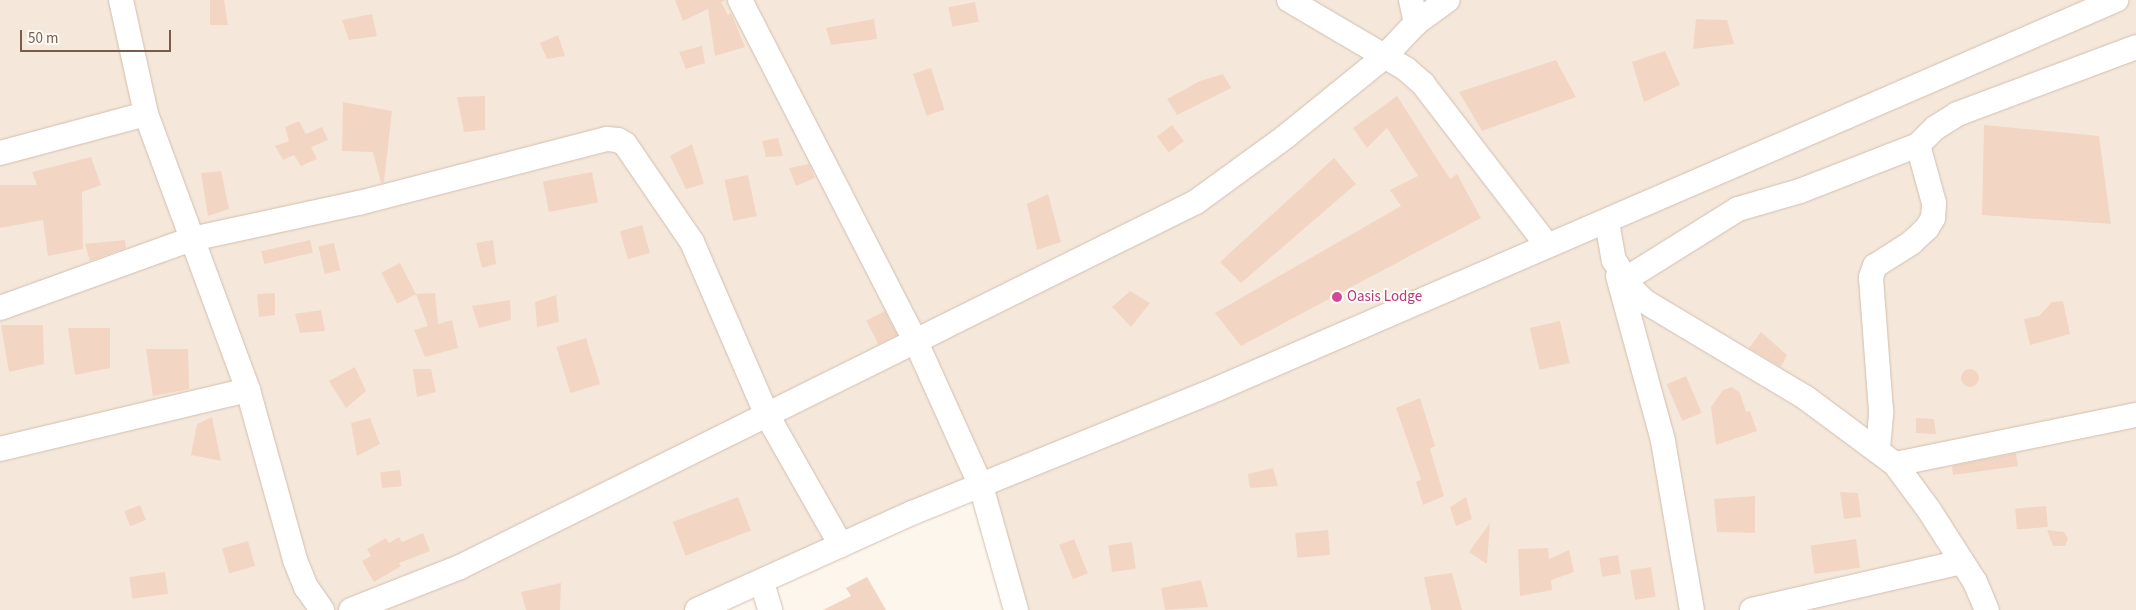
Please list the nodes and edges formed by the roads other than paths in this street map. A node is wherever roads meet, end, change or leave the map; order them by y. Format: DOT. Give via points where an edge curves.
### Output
graph roads {
  1 [pos="121,0"];
  2 [pos="740,0"];
  3 [pos="1289,0"];
  4 [pos="1411,0"];
  5 [pos="1448,0"];
  6 [pos="2116,0"];
  7 [pos="1416,23"];
  8 [pos="2136,47"];
  9 [pos="1385,56"];
  10 [pos="146,114"];
  11 [pos="1918,145"];
  12 [pos="0,153"];
  13 [pos="1606,222"];
  14 [pos="192,239"];
  15 [pos="1547,245"];
  16 [pos="1614,260"];
  17 [pos="1626,279"];
  18 [pos="0,308"];
  19 [pos="916,342"];
  20 [pos="248,390"];
  21 [pos="767,414"];
  22 [pos="2136,415"];
  23 [pos="0,449"];
  24 [pos="1886,457"];
  25 [pos="981,486"];
  26 [pos="841,545"];
  27 [pos="1962,562"];
  28 [pos="762,582"];
  29 [pos="322,610"];
  30 [pos="351,610"];
  31 [pos="697,610"];
  32 [pos="770,610"];
  33 [pos="1016,610"];
  34 [pos="1692,610"];
  35 [pos="1752,610"];
  36 [pos="1986,610"];
  1 -- 10 [label="street"];
  2 -- 19 [label="street"];
  3 -- 9 [label="street"];
  4 -- 7 [label="street"];
  5 -- 7 [label="street"];
  6 -- 13 [label="street"];
  7 -- 9 [label="street"];
  8 -- 11 [label="street" via="1957,114 1935,128"];
  9 -- 15 [label="street" via="1423,84"];
  9 -- 19 [label="street" via="1285,137 1196,202"];
  10 -- 12 [label="street"];
  10 -- 14 [label="street"];
  11 -- 17 [label="street" via="1800,191 1738,209"];
  11 -- 24 [label="street" via="1934,203 1933,218 1911,242 1875,266 1871,276"];
  13 -- 15 [label="street"];
  13 -- 16 [label="street"];
  14 -- 18 [label="street"];
  14 -- 20 [label="street"];
  14 -- 21 [label="street" via="359,203 607,139 618,140 625,144 692,242"];
  15 -- 25 [label="street" via="1216,389"];
  16 -- 17 [label="street"];
  16 -- 34 [label="street" via="1663,441"];
  17 -- 24 [label="street" via="1644,301 1661,314 1806,398"];
  19 -- 21 [label="street"];
  19 -- 25 [label="street"];
  20 -- 23 [label="street" via="89,425"];
  20 -- 29 [label="street" via="295,560 306,587"];
  21 -- 26 [label="street"];
  21 -- 30 [label="street" via="460,567"];
  22 -- 24 [label="street"];
  24 -- 27 [label="street"];
  25 -- 26 [label="street"];
  25 -- 33 [label="street"];
  26 -- 28 [label="street"];
  27 -- 35 [label="street"];
  27 -- 36 [label="street"];
  28 -- 31 [label="street"];
  28 -- 32 [label="street"];
}
